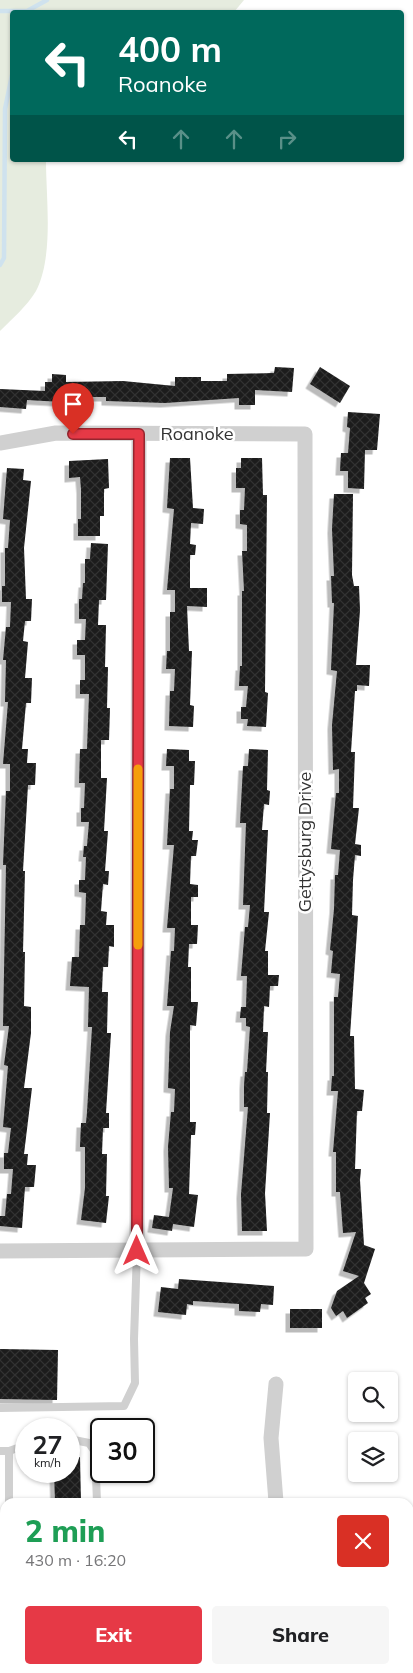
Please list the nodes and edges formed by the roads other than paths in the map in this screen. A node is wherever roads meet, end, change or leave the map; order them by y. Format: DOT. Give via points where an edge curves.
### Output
graph roads {
  1 [pos="139,434"];
  2 [pos="305,434"];
  3 [pos="0,443"];
  4 [pos="0,1250"];
  5 [pos="137,1251"];
  6 [pos="276,1384"];
  7 [pos="0,1408"];
  8 [pos="80,1441"];
  9 [pos="15,1449"];
  10 [pos="0,1450"];
  11 [pos="9,1451"];
  12 [pos="9,1498"];
  13 [pos="97,1498"];
  14 [pos="276,1498"];
  1 -- 2 [label="street, Roanoke"];
  1 -- 3 [label="street, Roanoke" via="56,433"];
  1 -- 5 [label="street"];
  2 -- 5 [label="street, Gettysburg Drive" via="306,1250"];
  4 -- 5 [label="street"];
  5 -- 7 [label="lane" via="135,1383 124,1406"];
  6 -- 14 [label="street" via="271,1438"];
  8 -- 13 [label="lane" via="90,1442 95,1452"];
  9 -- 11 [label="lane"];
  10 -- 11 [label="lane"];
  11 -- 12 [label="lane"];
}
